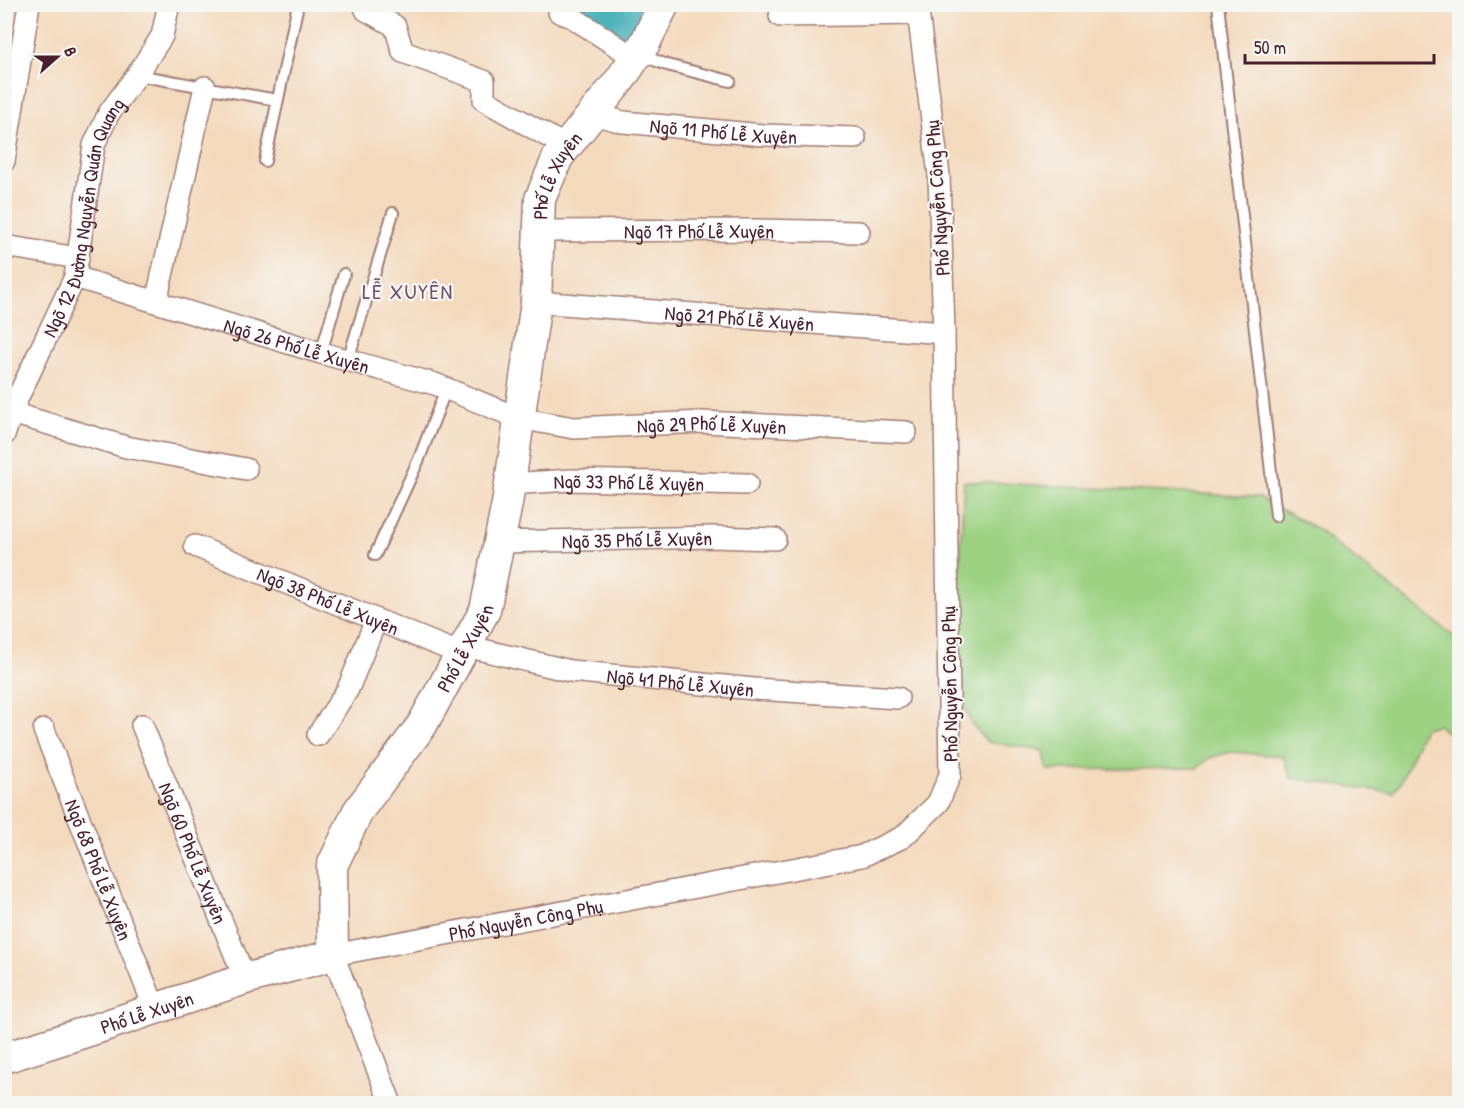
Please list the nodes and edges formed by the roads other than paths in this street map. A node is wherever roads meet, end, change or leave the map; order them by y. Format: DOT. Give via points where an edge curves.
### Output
graph roads {
  1 [pos="29,4"];
  2 [pos="169,4"];
  3 [pos="298,4"];
  4 [pos="364,4"];
  5 [pos="561,4"];
  6 [pos="664,4"];
  7 [pos="1218,4"];
  8 [pos="918,9"];
  9 [pos="780,16"];
  10 [pos="637,56"];
  11 [pos="137,75"];
  12 [pos="730,81"];
  13 [pos="205,87"];
  14 [pos="277,100"];
  15 [pos="593,114"];
  16 [pos="855,138"];
  17 [pos="567,147"];
  18 [pos="4,161"];
  19 [pos="265,161"];
  20 [pos="393,213"];
  21 [pos="539,231"];
  22 [pos="859,232"];
  23 [pos="4,246"];
  24 [pos="76,267"];
  25 [pos="344,274"];
  26 [pos="156,302"];
  27 [pos="536,302"];
  28 [pos="944,333"];
  29 [pos="321,353"];
  30 [pos="348,360"];
  31 [pos="446,389"];
  32 [pos="12,413"];
  33 [pos="518,418"];
  34 [pos="906,432"];
  35 [pos="4,435"];
  36 [pos="246,470"];
  37 [pos="510,484"];
  38 [pos="747,484"];
  39 [pos="1276,516"];
  40 [pos="775,539"];
  41 [pos="499,542"];
  42 [pos="195,546"];
  43 [pos="375,555"];
  44 [pos="376,620"];
  45 [pos="463,650"];
  46 [pos="898,698"];
  47 [pos="142,725"];
  48 [pos="44,730"];
  49 [pos="318,735"];
  50 [pos="333,955"];
  51 [pos="245,980"];
  52 [pos="155,1009"];
  53 [pos="4,1058"];
  54 [pos="391,1104"];
  1 -- 18 [label="street"];
  2 -- 11 [label="street, Ngõ 12 Đường Nguyễn Quán Quang" via="162,36"];
  3 -- 14 [label="lane"];
  4 -- 17 [label="street" via="366,10 395,26 403,52 484,81 484,100"];
  5 -- 10 [label="street" via="559,12"];
  6 -- 10 [label="street, Phố Lễ Xuyên"];
  7 -- 39 [label="lane"];
  8 -- 9 [label="street"];
  8 -- 28 [label="street, Phố Nguyễn Công Phụ" via="939,175"];
  10 -- 12 [label="lane"];
  10 -- 15 [label="street, Phố Lễ Xuyên"];
  11 -- 13 [label="lane"];
  11 -- 24 [label="street, Ngõ 12 Đường Nguyễn Quán Quang" via="109,113 94,145"];
  13 -- 14 [label="lane"];
  13 -- 26 [label="street"];
  14 -- 19 [label="lane"];
  15 -- 16 [label="street, Ngõ 11 Phố Lễ Xuyên" via="623,122 763,135"];
  15 -- 17 [label="street, Phố Lễ Xuyên"];
  17 -- 21 [label="street, Phố Lễ Xuyên" via="558,157 540,199"];
  20 -- 30 [label="lane"];
  21 -- 22 [label="street, Ngõ 17 Phố Lễ Xuyên"];
  21 -- 27 [label="street, Phố Lễ Xuyên"];
  23 -- 24 [label="street, Ngõ 26 Phố Lễ Xuyên"];
  24 -- 26 [label="street, Ngõ 26 Phố Lễ Xuyên"];
  24 -- 32 [label="street, Ngõ 12 Đường Nguyễn Quán Quang"];
  25 -- 29 [label="lane"];
  26 -- 29 [label="street, Ngõ 26 Phố Lễ Xuyên"];
  27 -- 28 [label="street, Ngõ 21 Phố Lễ Xuyên"];
  27 -- 33 [label="street, Phố Lễ Xuyên"];
  28 -- 50 [label="street, Phố Nguyễn Công Phụ" via="951,775 938,803 903,837 862,856"];
  29 -- 30 [label="street, Ngõ 26 Phố Lễ Xuyên"];
  30 -- 31 [label="street, Ngõ 26 Phố Lễ Xuyên"];
  31 -- 33 [label="street, Ngõ 26 Phố Lễ Xuyên"];
  31 -- 43 [label="lane"];
  32 -- 35 [label="street, Ngõ 12 Đường Nguyễn Quán Quang"];
  32 -- 36 [label="street" via="126,447"];
  33 -- 34 [label="street, Ngõ 29 Phố Lễ Xuyên" via="574,428 703,422"];
  33 -- 37 [label="street, Phố Lễ Xuyên"];
  37 -- 38 [label="street, Ngõ 33 Phố Lễ Xuyên" via="571,480"];
  37 -- 41 [label="street, Phố Lễ Xuyên"];
  40 -- 41 [label="street, Ngõ 35 Phố Lễ Xuyên"];
  41 -- 45 [label="street, Phố Lễ Xuyên" via="485,610"];
  42 -- 44 [label="street, Ngõ 38 Phố Lễ Xuyên"];
  44 -- 45 [label="street, Ngõ 38 Phố Lễ Xuyên"];
  44 -- 49 [label="street" via="348,689"];
  45 -- 46 [label="street, Ngõ 41 Phố Lễ Xuyên" via="570,671"];
  45 -- 50 [label="street, Phố Lễ Xuyên" via="422,725 358,812 332,866"];
  47 -- 51 [label="street, Ngõ 60 Phố Lễ Xuyên"];
  48 -- 52 [label="street, Ngõ 68 Phố Lễ Xuyên"];
  50 -- 51 [label="street, Phố Lễ Xuyên"];
  50 -- 54 [label="street"];
  51 -- 52 [label="street, Phố Lễ Xuyên"];
  52 -- 53 [label="street, Phố Lễ Xuyên"];
}
